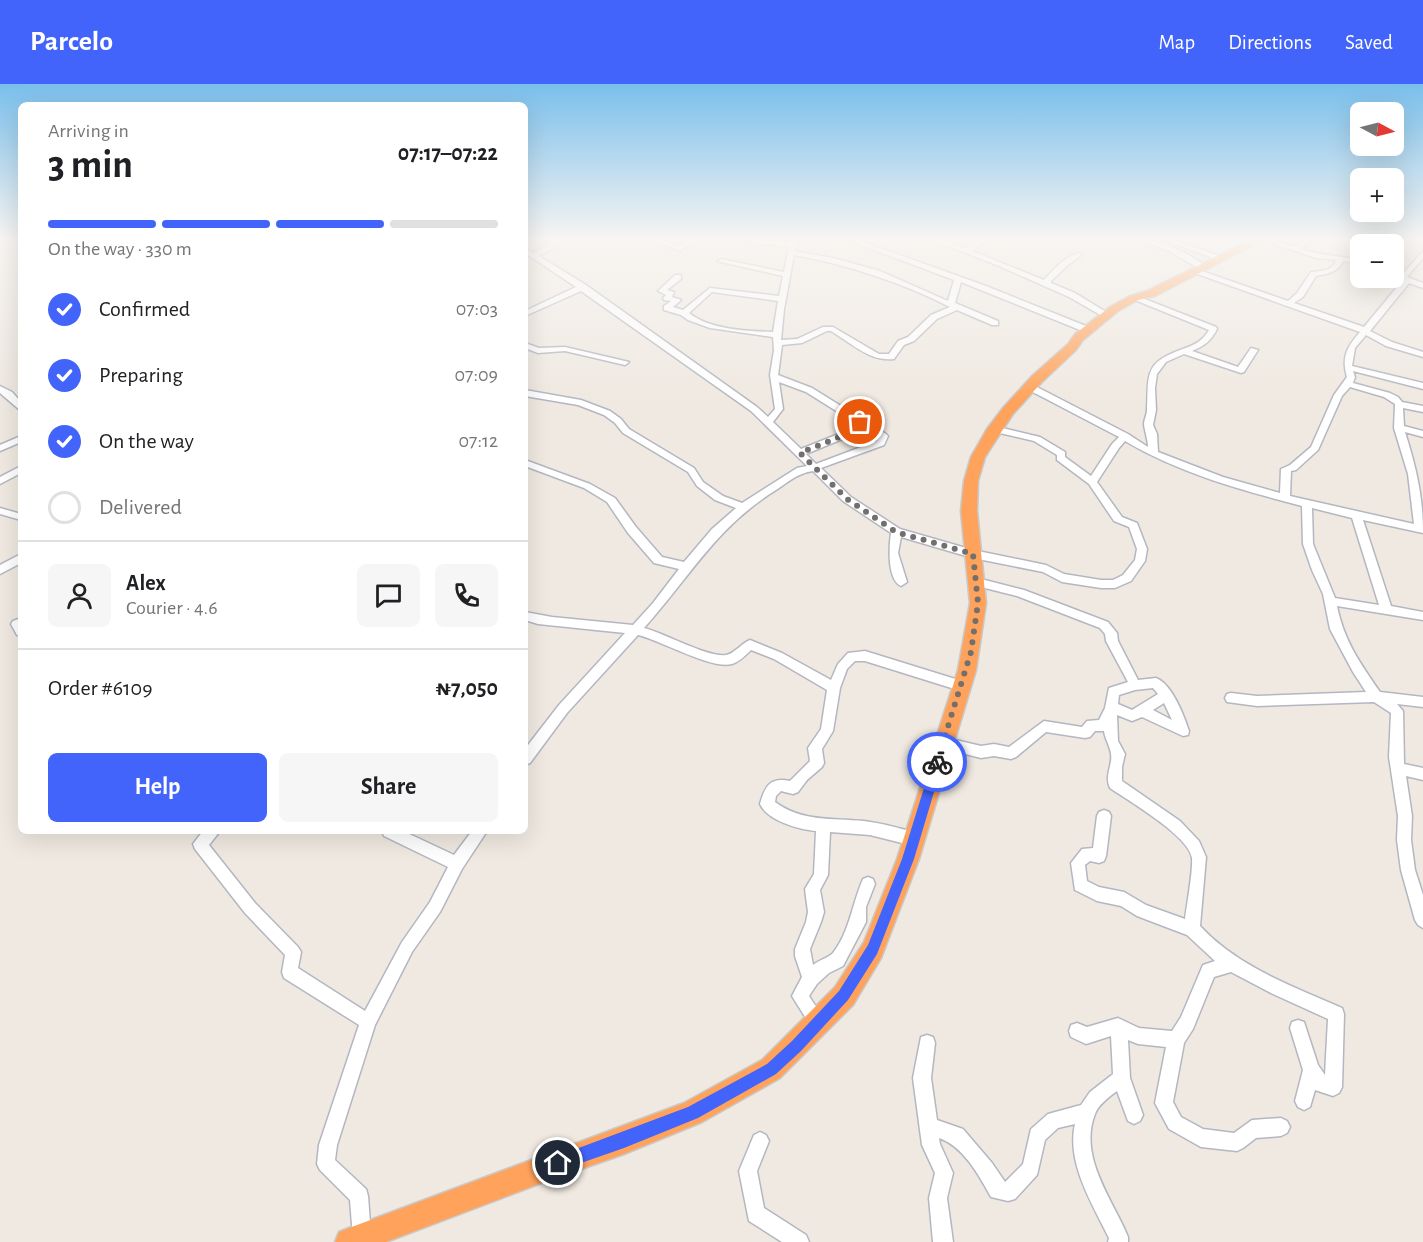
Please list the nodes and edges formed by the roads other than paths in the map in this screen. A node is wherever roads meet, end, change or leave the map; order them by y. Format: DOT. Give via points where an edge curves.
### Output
graph roads {
  1 [pos="570,293"];
  2 [pos="592,293"];
  3 [pos="668,293"];
  4 [pos="707,293"];
  5 [pos="734,293"];
  6 [pos="783,293"];
  7 [pos="928,293"];
  8 [pos="955,293"];
  9 [pos="994,293"];
  10 [pos="1067,293"];
  11 [pos="1153,293"];
  12 [pos="1265,293"];
  13 [pos="1301,293"];
  14 [pos="1396,293"];
  15 [pos="1134,298"];
  16 [pos="782,299"];
  17 [pos="1288,304"];
  18 [pos="953,306"];
  19 [pos="528,313"];
  20 [pos="684,313"];
  21 [pos="1107,315"];
  22 [pos="995,323"];
  23 [pos="1088,330"];
  24 [pos="1365,330"];
  25 [pos="777,339"];
  26 [pos="528,346"];
  27 [pos="1254,350"];
  28 [pos="1183,351"];
  29 [pos="1423,355"];
  30 [pos="625,362"];
  31 [pos="1348,367"];
  32 [pos="775,378"];
  33 [pos="1348,384"];
  34 [pos="1423,386"];
  35 [pos="1030,387"];
  36 [pos="18,390"];
  37 [pos="3,393"];
  38 [pos="528,394"];
  39 [pos="1399,404"];
  40 [pos="18,406"];
  41 [pos="1423,409"];
  42 [pos="769,421"];
  43 [pos="863,424"];
  44 [pos="1400,428"];
  45 [pos="994,429"];
  46 [pos="1423,434"];
  47 [pos="1125,436"];
  48 [pos="18,440"];
  49 [pos="0,448"];
  50 [pos="800,453"];
  51 [pos="1153,453"];
  52 [pos="528,464"];
  53 [pos="813,468"];
  54 [pos="18,471"];
  55 [pos="0,481"];
  56 [pos="1092,482"];
  57 [pos="1285,496"];
  58 [pos="1307,503"];
  59 [pos="743,507"];
  60 [pos="0,511"];
  61 [pos="1356,515"];
  62 [pos="18,516"];
  63 [pos="1421,529"];
  64 [pos="896,532"];
  65 [pos="973,554"];
  66 [pos="18,560"];
  67 [pos="687,566"];
  68 [pos="0,570"];
  69 [pos="901,582"];
  70 [pos="977,582"];
  71 [pos="1331,601"];
  72 [pos="1386,610"];
  73 [pos="1423,616"];
  74 [pos="528,617"];
  75 [pos="637,630"];
  76 [pos="1135,685"];
  77 [pos="961,686"];
  78 [pos="834,688"];
  79 [pos="1166,695"];
  80 [pos="1376,697"];
  81 [pos="1231,698"];
  82 [pos="1423,702"];
  83 [pos="1112,707"];
  84 [pos="1142,711"];
  85 [pos="943,743"];
  86 [pos="528,755"];
  87 [pos="1397,768"];
  88 [pos="1423,774"];
  89 [pos="1104,816"];
  90 [pos="823,827"];
  91 [pos="210,834"];
  92 [pos="395,834"];
  93 [pos="478,834"];
  94 [pos="914,839"];
  95 [pos="458,864"];
  96 [pos="868,884"];
  97 [pos="1423,920"];
  98 [pos="1192,928"];
  99 [pos="1233,964"];
  100 [pos="812,978"];
  101 [pos="368,1022"];
  102 [pos="818,1022"];
  103 [pos="1118,1026"];
  104 [pos="1298,1028"];
  105 [pos="1077,1031"];
  106 [pos="1176,1040"];
  107 [pos="927,1043"];
  108 [pos="1311,1070"];
  109 [pos="1121,1078"];
  110 [pos="1305,1101"];
  111 [pos="1086,1113"];
  112 [pos="1134,1114"];
  113 [pos="929,1126"];
  114 [pos="1281,1127"];
  115 [pos="760,1141"];
  116 [pos="356,1240"];
  117 [pos="799,1242"];
  118 [pos="943,1242"];
  119 [pos="1118,1242"];
  1 -- 19 [label="street"];
  2 -- 42 [label="street"];
  3 -- 20 [label="street" via="671,294 667,298 677,300 667,308"];
  4 -- 20 [label="street"];
  5 -- 16 [label="street"];
  6 -- 16 [label="street"];
  7 -- 18 [label="street"];
  8 -- 18 [label="street"];
  9 -- 23 [label="street"];
  10 -- 21 [label="street"];
  11 -- 15 [label="highway"];
  12 -- 17 [label="street"];
  13 -- 17 [label="street"];
  14 -- 24 [label="street"];
  15 -- 21 [label="highway"];
  15 -- 28 [label="street" via="1213,329 1202,346"];
  16 -- 25 [label="street"];
  17 -- 24 [label="street"];
  18 -- 22 [label="street"];
  18 -- 25 [label="street" via="901,343 891,357 877,356 833,329 799,340"];
  20 -- 25 [label="street" via="722,328"];
  21 -- 23 [label="highway"];
  23 -- 35 [label="highway"];
  24 -- 29 [label="street" via="1389,344"];
  24 -- 31 [label="street" via="1351,348"];
  25 -- 32 [label="street"];
  26 -- 30 [label="street" via="538,351 565,349"];
  27 -- 28 [label="street" via="1241,370"];
  28 -- 51 [label="street" via="1162,361 1151,376 1152,415 1148,425"];
  31 -- 33 [label="street"];
  31 -- 34 [label="street"];
  32 -- 42 [label="street" via="779,409"];
  32 -- 43 [label="street" via="809,390"];
  33 -- 39 [label="street" via="1387,395"];
  33 -- 57 [label="street" via="1338,395 1315,448 1293,468 1286,469"];
  35 -- 45 [label="highway"];
  35 -- 47 [label="street"];
  36 -- 37 [label="street"];
  37 -- 40 [label="street"];
  38 -- 59 [label="street" via="608,413 627,431 691,470 700,484 719,498"];
  39 -- 41 [label="street"];
  39 -- 44 [label="street"];
  42 -- 50 [label="street"];
  43 -- 50 [label="street"];
  43 -- 53 [label="street" via="883,436 881,443"];
  44 -- 46 [label="street"];
  44 -- 63 [label="street" via="1413,474"];
  45 -- 56 [label="street" via="1037,439 1062,454 1060,459"];
  45 -- 65 [label="highway" via="978,457 971,481"];
  47 -- 51 [label="street"];
  47 -- 56 [label="street"];
  48 -- 49 [label="street"];
  50 -- 53 [label="street"];
  51 -- 57 [label="street" via="1231,483"];
  52 -- 67 [label="street" via="587,486 611,500 658,560"];
  53 -- 59 [label="street" via="788,476"];
  53 -- 64 [label="street" via="847,499"];
  54 -- 55 [label="street"];
  56 -- 65 [label="street" via="1112,514 1133,525 1139,539 1140,561 1127,578 1115,584 1091,583"];
  57 -- 58 [label="street"];
  58 -- 61 [label="street"];
  58 -- 71 [label="street" via="1308,544"];
  59 -- 67 [label="street"];
  60 -- 62 [label="street"];
  61 -- 63 [label="street"];
  61 -- 72 [label="street"];
  64 -- 65 [label="street"];
  64 -- 69 [label="street" via="893,553"];
  65 -- 70 [label="highway"];
  66 -- 68 [label="street"];
  67 -- 75 [label="street"];
  70 -- 76 [label="street" via="1020,593 1104,625"];
  70 -- 77 [label="highway" via="976,626"];
  71 -- 72 [label="street"];
  71 -- 80 [label="street" via="1336,629"];
  72 -- 73 [label="street"];
  74 -- 75 [label="street"];
  75 -- 78 [label="street" via="723,660 730,660 750,645"];
  75 -- 86 [label="street" via="563,709"];
  76 -- 79 [label="street" via="1156,683"];
  76 -- 83 [label="street" via="1113,692"];
  77 -- 78 [label="street" via="865,656 852,656 842,667"];
  77 -- 85 [label="highway"];
  78 -- 90 [label="street" via="827,731 815,748 817,763 793,788 779,785 770,793 767,804 777,812"];
  79 -- 84 [label="street"];
  79 -- 84 [label="street" via="1183,731"];
  80 -- 81 [label="street" via="1257,701"];
  80 -- 82 [label="street"];
  80 -- 87 [label="street" via="1397,711"];
  83 -- 84 [label="street" via="1132,716"];
  83 -- 85 [label="street" via="1102,726 1092,725 1085,733 1044,726 1011,753 981,752"];
  83 -- 98 [label="street" via="1112,747 1118,754 1115,784 1182,831 1198,851"];
  85 -- 94 [label="highway"];
  87 -- 88 [label="street"];
  87 -- 97 [label="street" via="1406,816 1408,870"];
  89 -- 98 [label="street" via="1099,856 1087,854 1078,863 1080,885"];
  90 -- 94 [label="street" via="885,830"];
  90 -- 100 [label="street" via="818,861 821,875 812,889 816,910 801,945 804,965"];
  91 -- 101 [label="street" via="200,844 250,908 293,952 290,972"];
  92 -- 95 [label="street"];
  93 -- 95 [label="street"];
  94 -- 102 [label="highway" via="873,950 844,996"];
  95 -- 101 [label="street" via="435,907 407,946"];
  96 -- 100 [label="street" via="858,922 837,960"];
  98 -- 99 [label="street" via="1209,948"];
  99 -- 106 [label="street" via="1209,971"];
  99 -- 108 [label="street" via="1336,1014 1332,1087 1321,1084"];
  100 -- 102 [label="street" via="800,996"];
  101 -- 116 [label="street" via="328,1145 326,1164 359,1196"];
  102 -- 116 [label="highway" via="771,1069 693,1113"];
  103 -- 105 [label="street" via="1086,1036"];
  103 -- 106 [label="street" via="1138,1036"];
  103 -- 109 [label="street"];
  104 -- 108 [label="street"];
  106 -- 114 [label="street" via="1164,1103 1175,1123 1202,1138 1237,1142 1252,1129"];
  107 -- 113 [label="street" via="922,1078"];
  108 -- 110 [label="street"];
  109 -- 111 [label="street" via="1102,1091"];
  109 -- 112 [label="street"];
  111 -- 113 [label="street" via="1054,1120 1038,1135 1031,1169 1008,1192 998,1190 957,1135"];
  111 -- 119 [label="street" via="1082,1137 1087,1167"];
  113 -- 118 [label="street" via="944,1173 938,1198"];
  115 -- 117 [label="street" via="748,1171 756,1214"];
}
